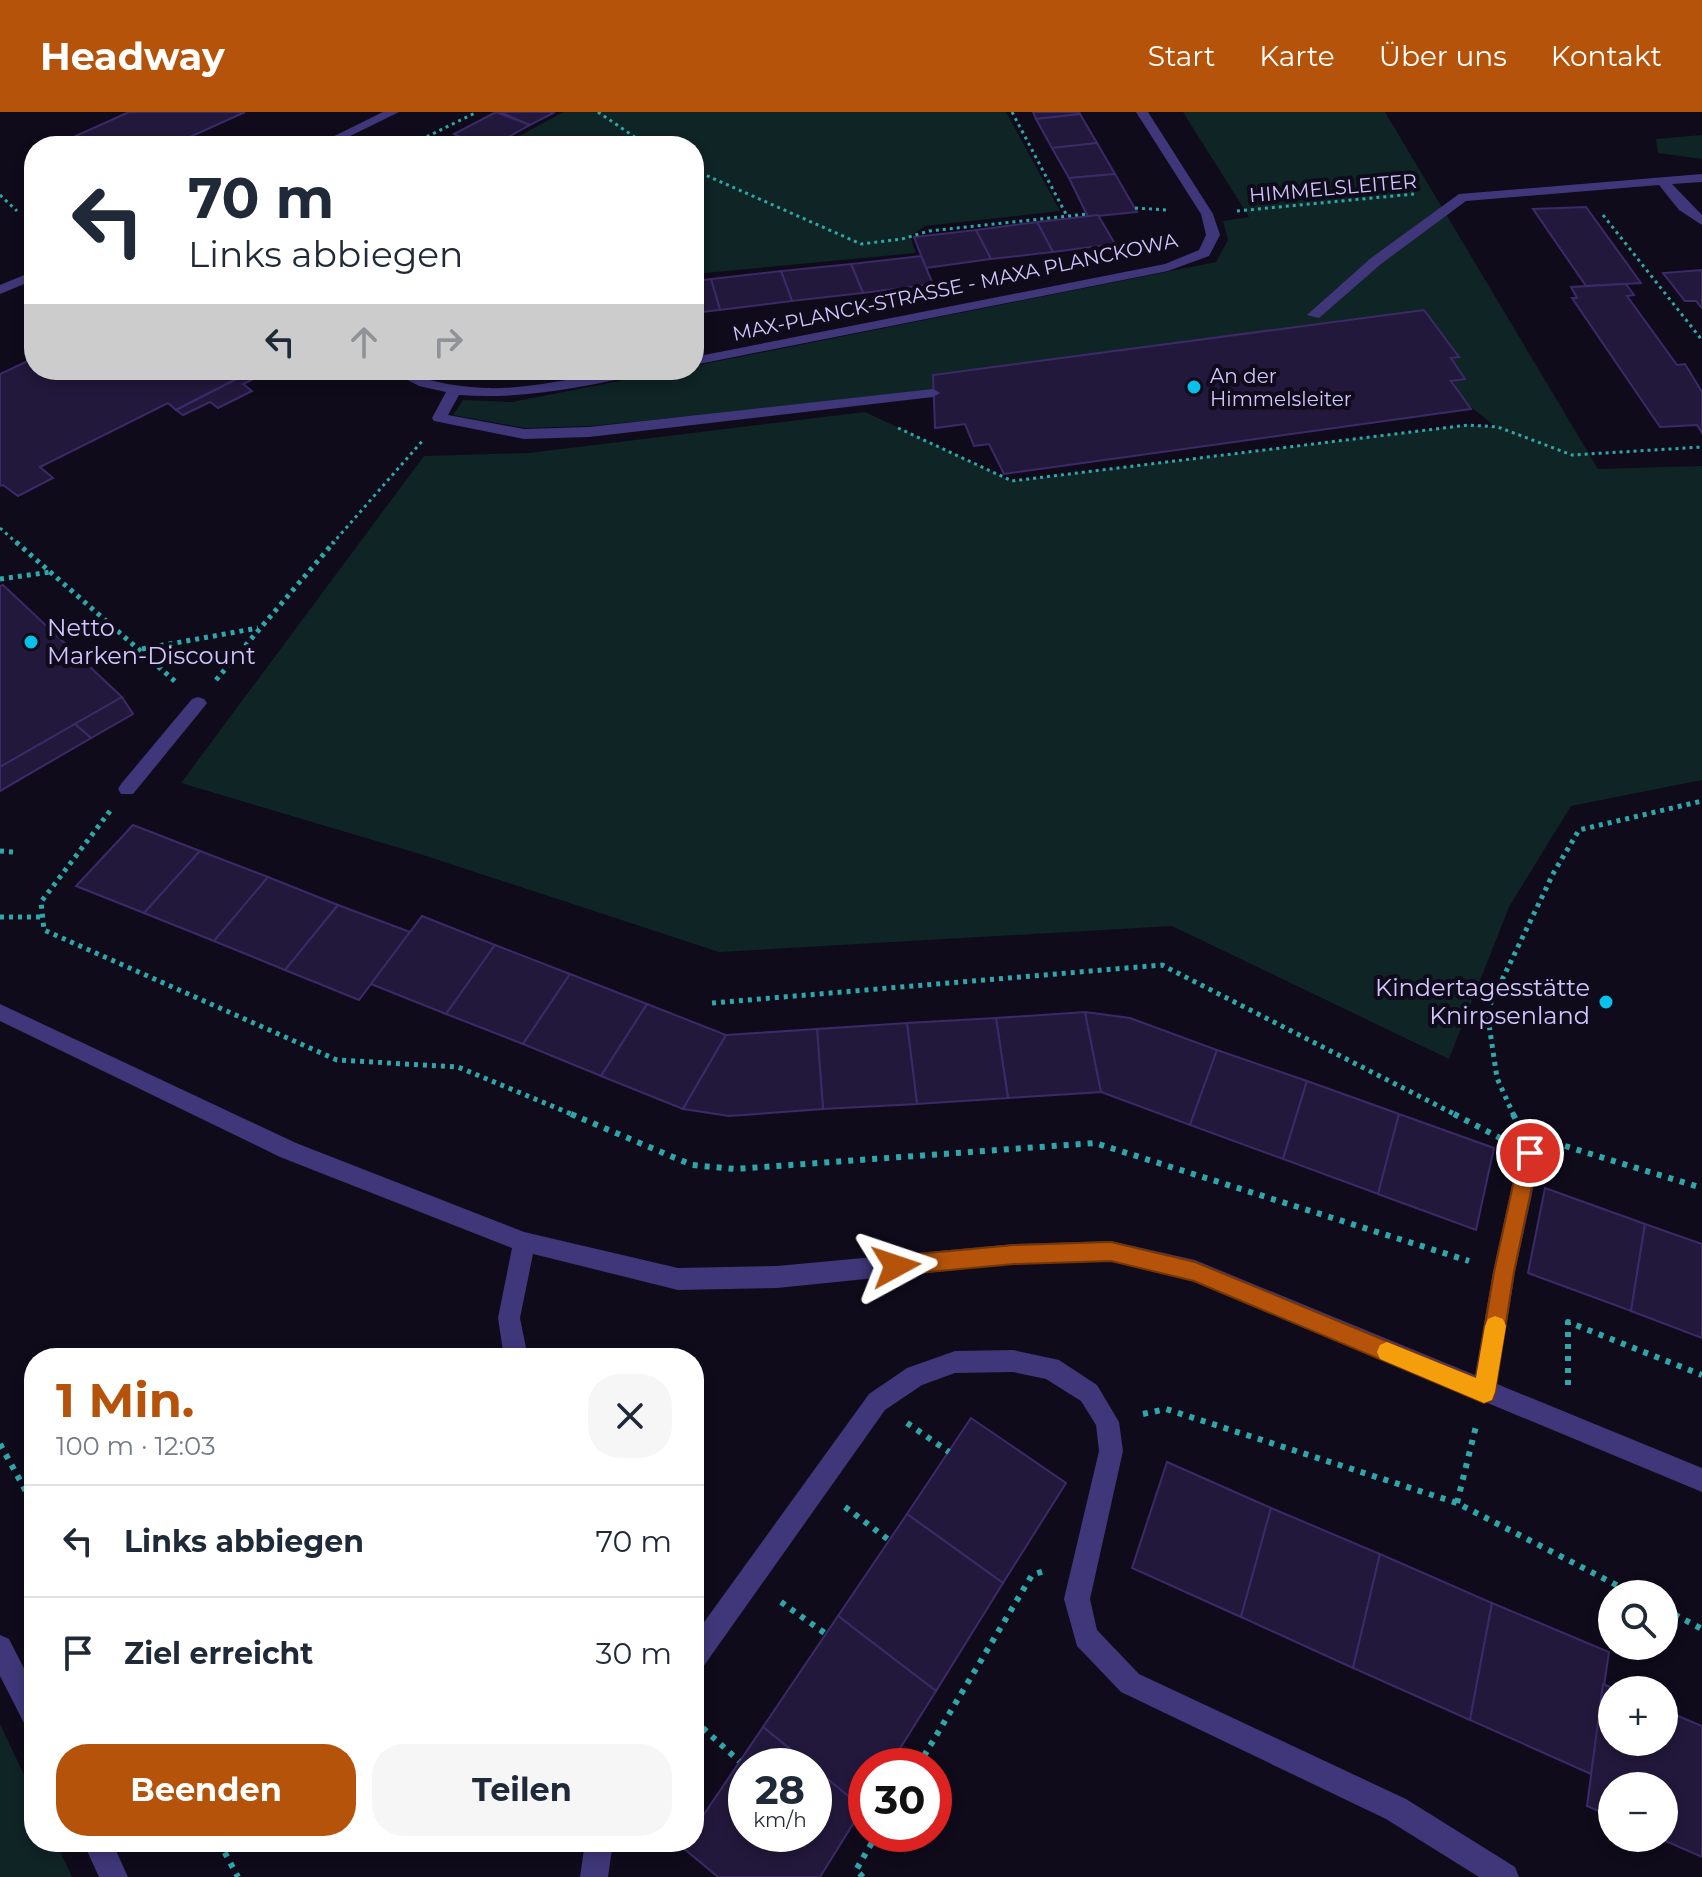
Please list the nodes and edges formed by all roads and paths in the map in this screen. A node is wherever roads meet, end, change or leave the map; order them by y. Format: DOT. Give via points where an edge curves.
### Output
graph roads {
  1 [pos="393,112"];
  2 [pos="477,112"];
  3 [pos="598,112"];
  4 [pos="1012,112"];
  5 [pos="1142,112"];
  6 [pos="341,136"];
  7 [pos="428,136"];
  8 [pos="633,136"];
  9 [pos="704,174"];
  10 [pos="1702,178"];
  11 [pos="1663,182"];
  12 [pos="1582,189"];
  13 [pos="0,195"];
  14 [pos="1463,197"];
  15 [pos="1135,208"];
  16 [pos="1158,209"];
  17 [pos="17,211"];
  18 [pos="1087,214"];
  19 [pos="1207,214"];
  20 [pos="1067,216"];
  21 [pos="1702,221"];
  22 [pos="24,279"];
  23 [pos="0,290"];
  24 [pos="1314,315"];
  25 [pos="1702,340"];
  26 [pos="704,359"];
  27 [pos="422,380"];
  28 [pos="581,380"];
  29 [pos="455,389"];
  30 [pos="933,393"];
  31 [pos="892,425"];
  32 [pos="434,428"];
  33 [pos="1702,447"];
  34 [pos="0,528"];
  35 [pos="51,572"];
  36 [pos="0,579"];
  37 [pos="258,628"];
  38 [pos="141,649"];
  39 [pos="198,703"];
  40 [pos="127,789"];
  41 [pos="1702,801"];
  42 [pos="0,851"];
  43 [pos="14,852"];
  44 [pos="0,917"];
  45 [pos="42,917"];
  46 [pos="712,1003"];
  47 [pos="0,1012"];
  48 [pos="1530,1153"];
  49 [pos="1702,1188"];
  50 [pos="524,1242"];
  51 [pos="1504,1272"];
  52 [pos="514,1348"];
  53 [pos="1702,1375"];
  54 [pos="1484,1392"];
  55 [pos="877,1402"];
  56 [pos="1107,1422"];
  57 [pos="1568,1427"];
  58 [pos="0,1444"];
  59 [pos="949,1452"];
  60 [pos="1702,1480"];
  61 [pos="817,1485"];
  62 [pos="24,1488"];
  63 [pos="1457,1503"];
  64 [pos="889,1540"];
  65 [pos="1086,1556"];
  66 [pos="750,1580"];
  67 [pos="1607,1580"];
  68 [pos="1678,1616"];
  69 [pos="1702,1629"];
  70 [pos="826,1634"];
  71 [pos="704,1644"];
  72 [pos="0,1648"];
  73 [pos="24,1696"];
  74 [pos="704,1729"];
  75 [pos="929,1748"];
  76 [pos="728,1751"];
  77 [pos="102,1852"];
  78 [pos="224,1852"];
  79 [pos="598,1852"];
  80 [pos="866,1852"];
  81 [pos="114,1877"];
  82 [pos="238,1877"];
  83 [pos="594,1877"];
  84 [pos="863,1877"];
  85 [pos="1505,1877"];
  1 -- 6 [label="street"];
  2 -- 7 [label="path"];
  3 -- 8 [label="path"];
  4 -- 20 [label="path"];
  5 -- 19 [label="street, MAX-PLANCK-STRASSE - MAXA PLANCKOWA"];
  9 -- 20 [label="path" via="861,244"];
  10 -- 11 [label="street"];
  11 -- 12 [label="street"];
  11 -- 21 [label="street"];
  12 -- 14 [label="street"];
  12 -- 25 [label="path"];
  13 -- 17 [label="path"];
  14 -- 19 [label="path, HIMMELSLEITER" via="1425,193"];
  14 -- 24 [label="street"];
  15 -- 16 [label="path"];
  18 -- 20 [label="path"];
  19 -- 26 [label="street, MAX-PLANCK-STRASSE - MAXA PLANCKOWA" via="1213,235 1204,253 1168,267"];
  22 -- 23 [label="street"];
  27 -- 29 [label="street"];
  28 -- 29 [label="street" via="512,391"];
  29 -- 30 [label="street" via="439,418 524,434 589,432"];
  31 -- 33 [label="path" via="1012,481 1468,425 1498,427 1572,455"];
  32 -- 37 [label="path"];
  34 -- 35 [label="path"];
  35 -- 36 [label="path"];
  35 -- 38 [label="path"];
  37 -- 38 [label="path"];
  37 -- 39 [label="path"];
  38 -- 39 [label="path"];
  39 -- 40 [label="street"];
  40 -- 45 [label="path" via="41,902"];
  41 -- 48 [label="path" via="1579,830 1554,872 1487,1011 1497,1078"];
  42 -- 43 [label="path"];
  44 -- 45 [label="path"];
  45 -- 51 [label="path" via="44,930 337,1060 458,1067 692,1165 735,1169 1095,1143"];
  46 -- 48 [label="path" via="1162,965"];
  47 -- 50 [label="street" via="288,1150"];
  48 -- 49 [label="path" via="1566,1146"];
  48 -- 51 [label="street"];
  50 -- 52 [label="street" via="509,1318"];
  50 -- 54 [label="street" via="678,1279 777,1277 1014,1254 1111,1251 1195,1271"];
  51 -- 54 [label="street"];
  53 -- 57 [label="path" via="1568,1322"];
  54 -- 57 [label="street"];
  54 -- 63 [label="path"];
  55 -- 56 [label="street" via="915,1376 955,1362 1013,1361 1051,1368 1089,1393"];
  55 -- 59 [label="path"];
  55 -- 61 [label="street"];
  56 -- 63 [label="path" via="1166,1409"];
  56 -- 65 [label="street" via="1111,1451"];
  57 -- 60 [label="street"];
  58 -- 62 [label="path"];
  61 -- 64 [label="path"];
  61 -- 66 [label="street"];
  63 -- 67 [label="path"];
  65 -- 75 [label="path" via="1032,1575"];
  65 -- 85 [label="street" via="1077,1599 1086,1637 1130,1683 1396,1809"];
  66 -- 70 [label="path"];
  66 -- 71 [label="street"];
  68 -- 69 [label="path"];
  72 -- 73 [label="street"];
  74 -- 76 [label="path"];
  77 -- 81 [label="street"];
  78 -- 82 [label="path"];
  79 -- 83 [label="street"];
  80 -- 84 [label="path" via="856,1870"];
}
